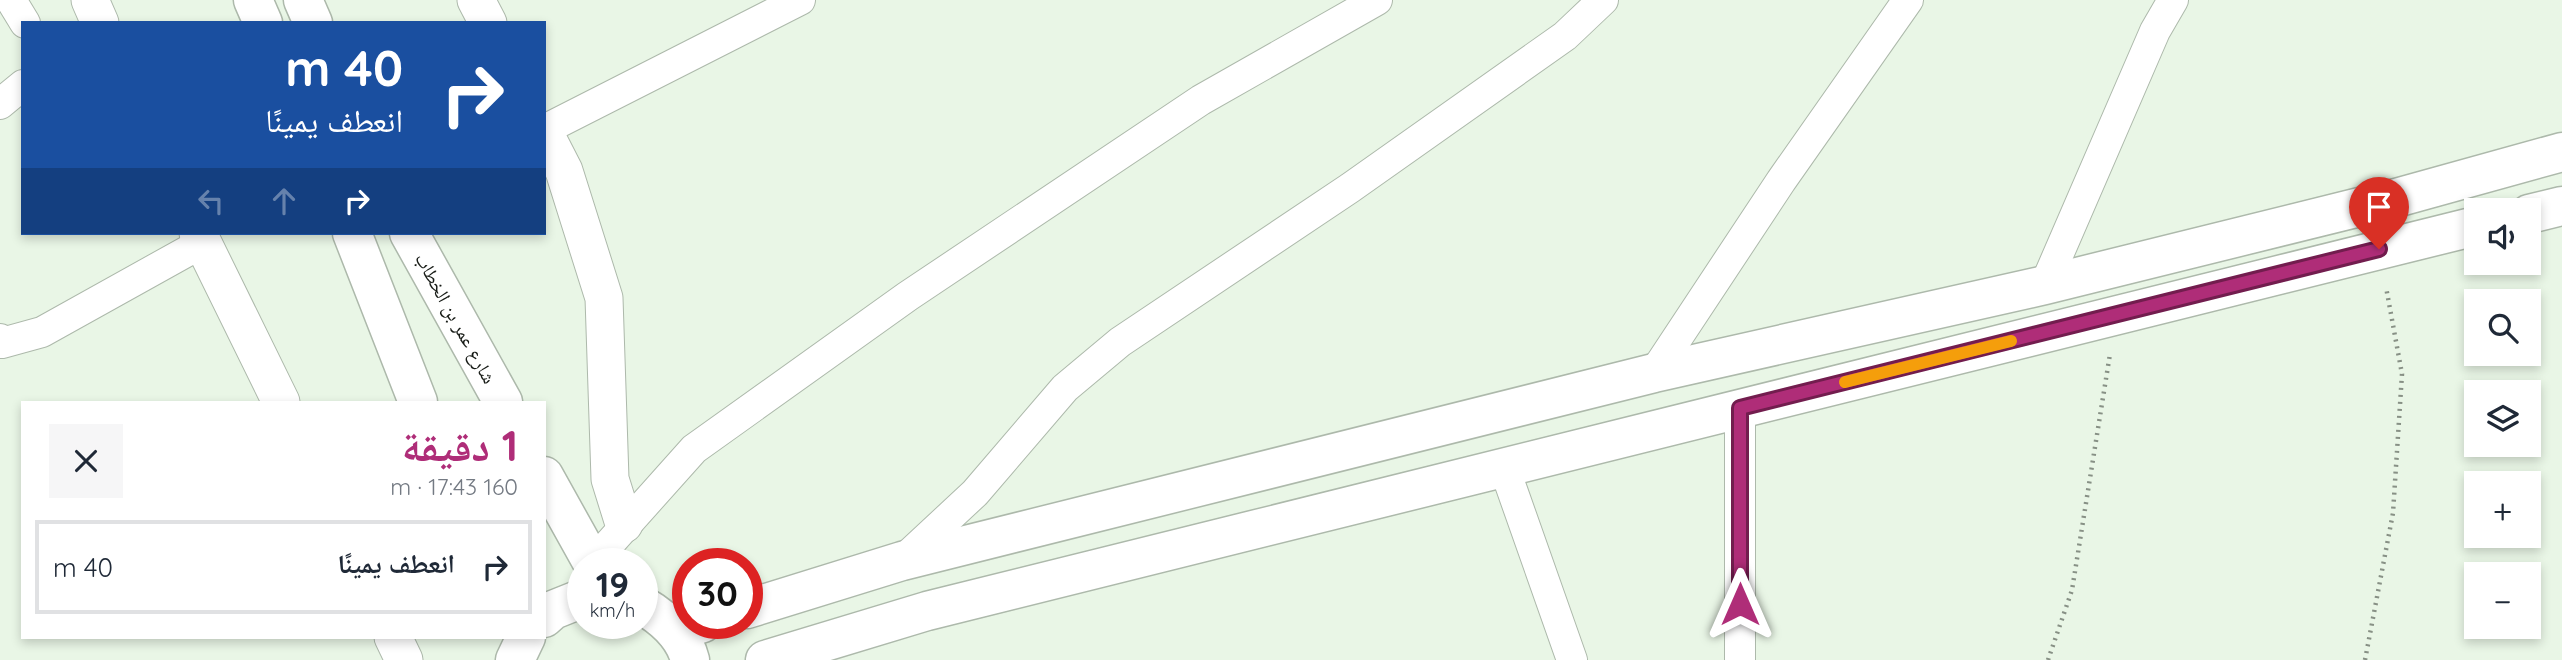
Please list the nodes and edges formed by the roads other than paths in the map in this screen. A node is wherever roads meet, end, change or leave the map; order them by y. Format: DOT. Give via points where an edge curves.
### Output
graph roads {
  1 [pos="11,0"];
  2 [pos="253,0"];
  3 [pos="303,0"];
  4 [pos="476,0"];
  5 [pos="800,0"];
  6 [pos="1377,0"];
  7 [pos="1603,0"];
  8 [pos="1908,0"];
  9 [pos="2173,0"];
  10 [pos="24,21"];
  11 [pos="262,21"];
  12 [pos="312,21"];
  13 [pos="487,21"];
  14 [pos="21,87"];
  15 [pos="0,104"];
  16 [pos="546,130"];
  17 [pos="546,135"];
  18 [pos="2562,152"];
  19 [pos="2396,198"];
  20 [pos="2562,206"];
  21 [pos="2541,211"];
  22 [pos="2464,229"];
  23 [pos="353,235"];
  24 [pos="410,235"];
  25 [pos="200,238"];
  26 [pos="2390,246"];
  27 [pos="2045,285"];
  28 [pos="0,339"];
  29 [pos="1654,373"];
  30 [pos="281,401"];
  31 [pos="418,401"];
  32 [pos="502,401"];
  33 [pos="1740,408"];
  34 [pos="1504,467"];
  35 [pos="546,480"];
  36 [pos="624,524"];
  37 [pos="585,548"];
  38 [pos="605,548"];
  39 [pos="902,561"];
  40 [pos="567,604"];
  41 [pos="763,604"];
  42 [pos="546,616"];
  43 [pos="394,639"];
  44 [pos="404,660"];
  45 [pos="765,660"];
  46 [pos="1572,660"];
  47 [pos="1740,660"];
  1 -- 10 [label="street"];
  2 -- 11 [label="main road"];
  3 -- 12 [label="main road"];
  4 -- 13 [label="street"];
  5 -- 16 [label="street"];
  6 -- 36 [label="street" via="1200,100 908,296 694,449"];
  7 -- 39 [label="street" via="1565,36 1120,342 1065,388 975,493"];
  8 -- 29 [label="street"];
  9 -- 27 [label="street" via="2155,31"];
  14 -- 15 [label="street"];
  17 -- 36 [label="street" via="564,171 604,298 610,479"];
  18 -- 19 [label="main road"];
  19 -- 26 [label="main road"];
  19 -- 27 [label="main road"];
  20 -- 21 [label="main road"];
  22 -- 26 [label="main road"];
  23 -- 31 [label="main road"];
  24 -- 32 [label="main road, شارع عمر بن الخطاب"];
  25 -- 28 [label="street" via="42,332"];
  25 -- 30 [label="street"];
  26 -- 33 [label="main road"];
  27 -- 29 [label="main road"];
  29 -- 39 [label="main road"];
  33 -- 34 [label="main road"];
  33 -- 47 [label="street"];
  34 -- 45 [label="main road" via="927,611"];
  34 -- 46 [label="street"];
  35 -- 37 [label="main road"];
  36 -- 38 [label="street"];
  39 -- 41 [label="main road"];
  40 -- 42 [label="main road"];
  43 -- 44 [label="street"];
}
